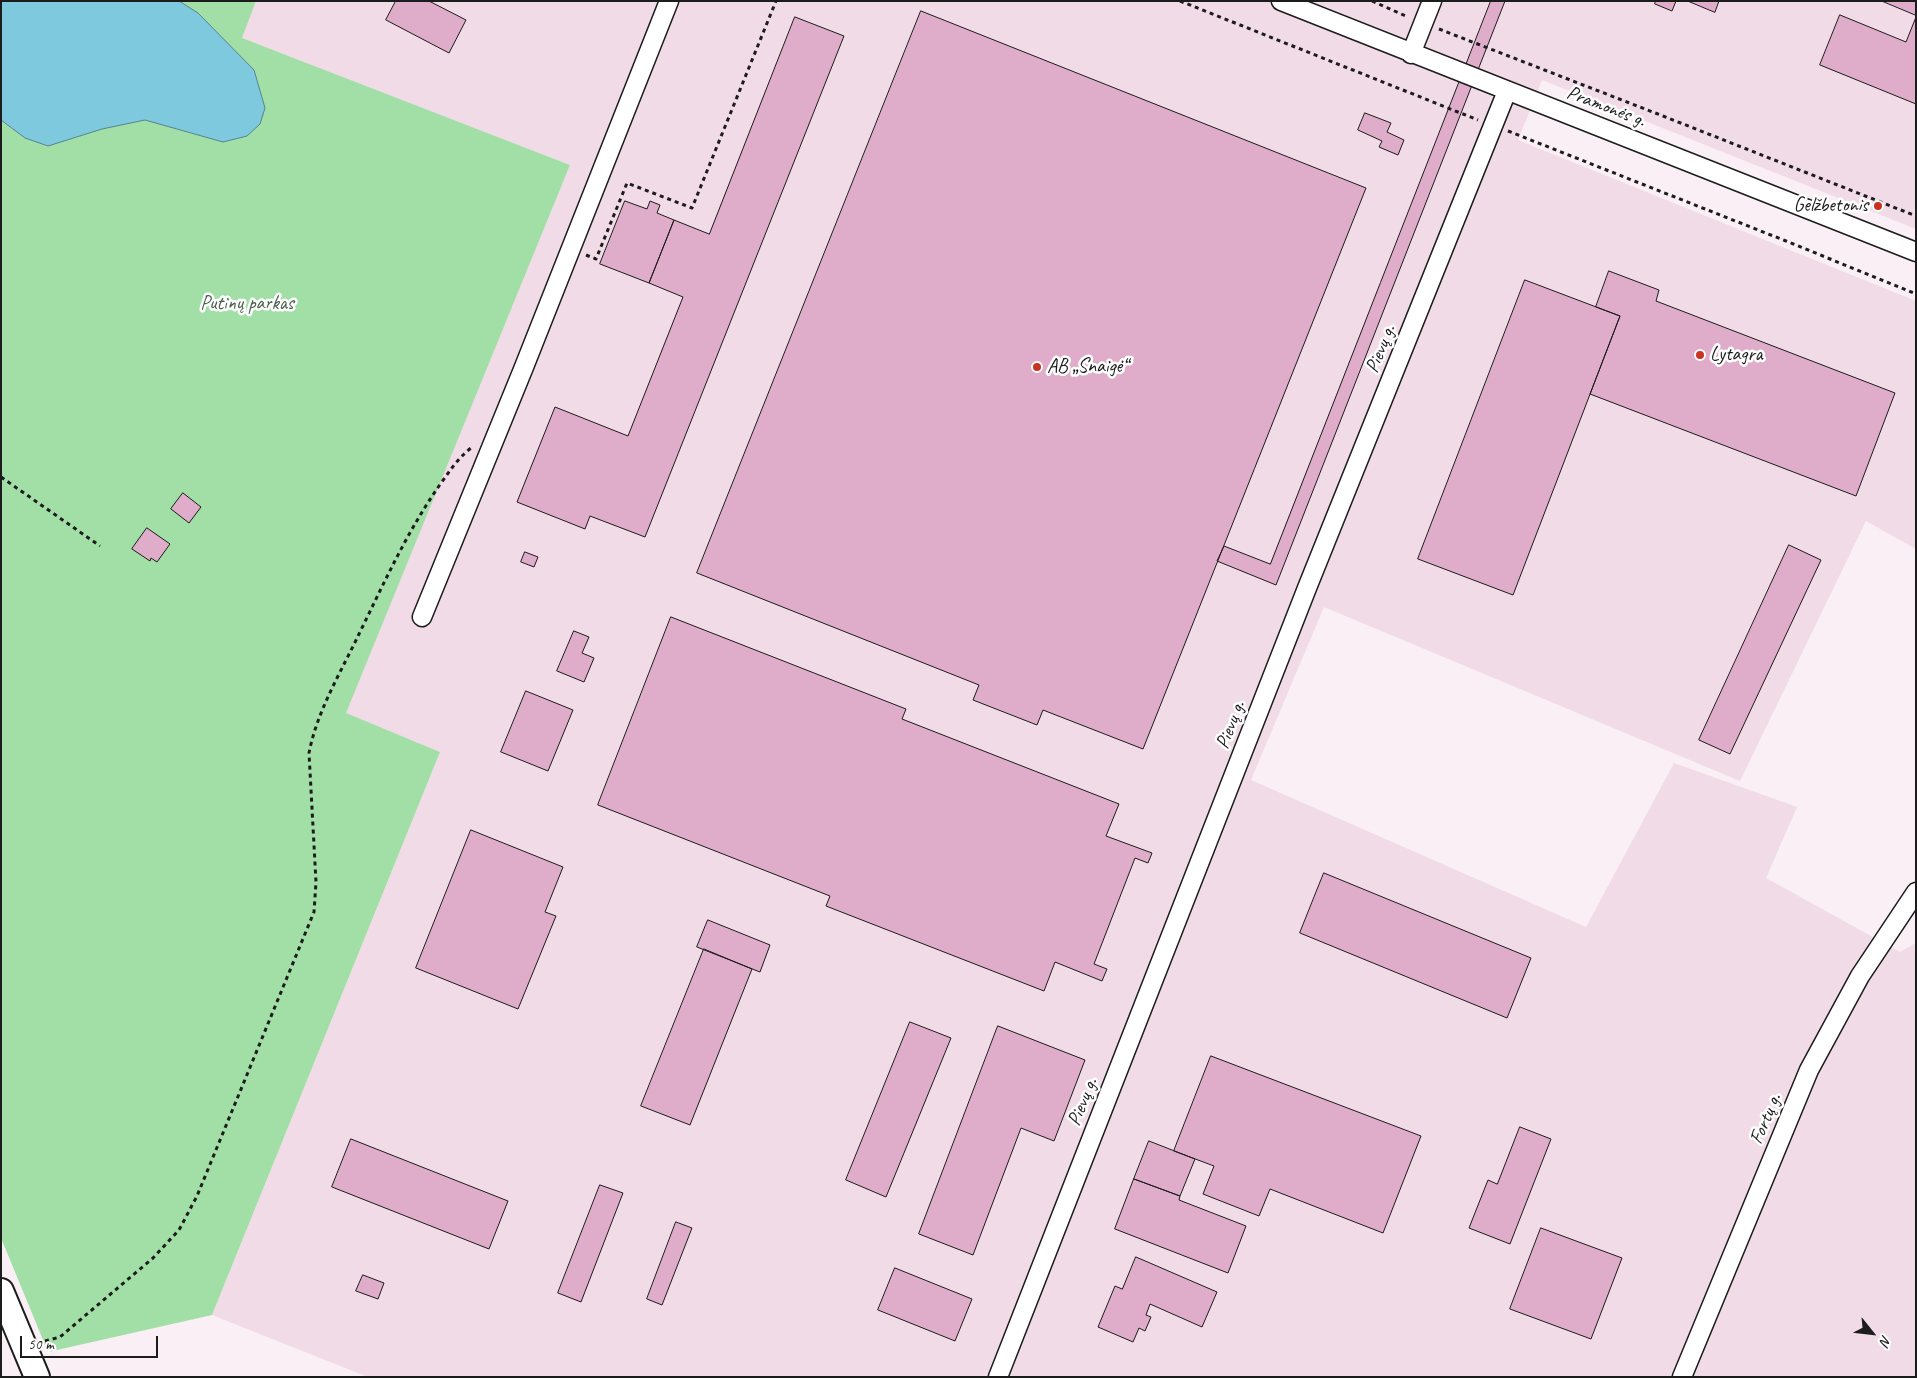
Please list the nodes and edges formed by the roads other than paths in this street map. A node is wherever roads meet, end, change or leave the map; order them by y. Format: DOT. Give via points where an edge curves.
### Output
graph roads {
  1 [pos="670,1"];
  2 [pos="1281,1"];
  3 [pos="1432,1"];
  4 [pos="1411,54"];
  5 [pos="1507,92"];
  6 [pos="1916,252"];
  7 [pos="422,617"];
  8 [pos="1916,892"];
  9 [pos="1,1291"];
  10 [pos="37,1377"];
  11 [pos="998,1377"];
  12 [pos="1682,1377"];
  1 -- 7 [label="street"];
  2 -- 4 [label="street, Pramonės g."];
  3 -- 4 [label="street"];
  4 -- 5 [label="street, Pramonės g."];
  5 -- 6 [label="street, Pramonės g."];
  5 -- 11 [label="street, Pievų g." via="1307,588"];
  8 -- 12 [label="street, Fortų g." via="1860,976 1809,1070"];
  9 -- 10 [label="main road"];
}
